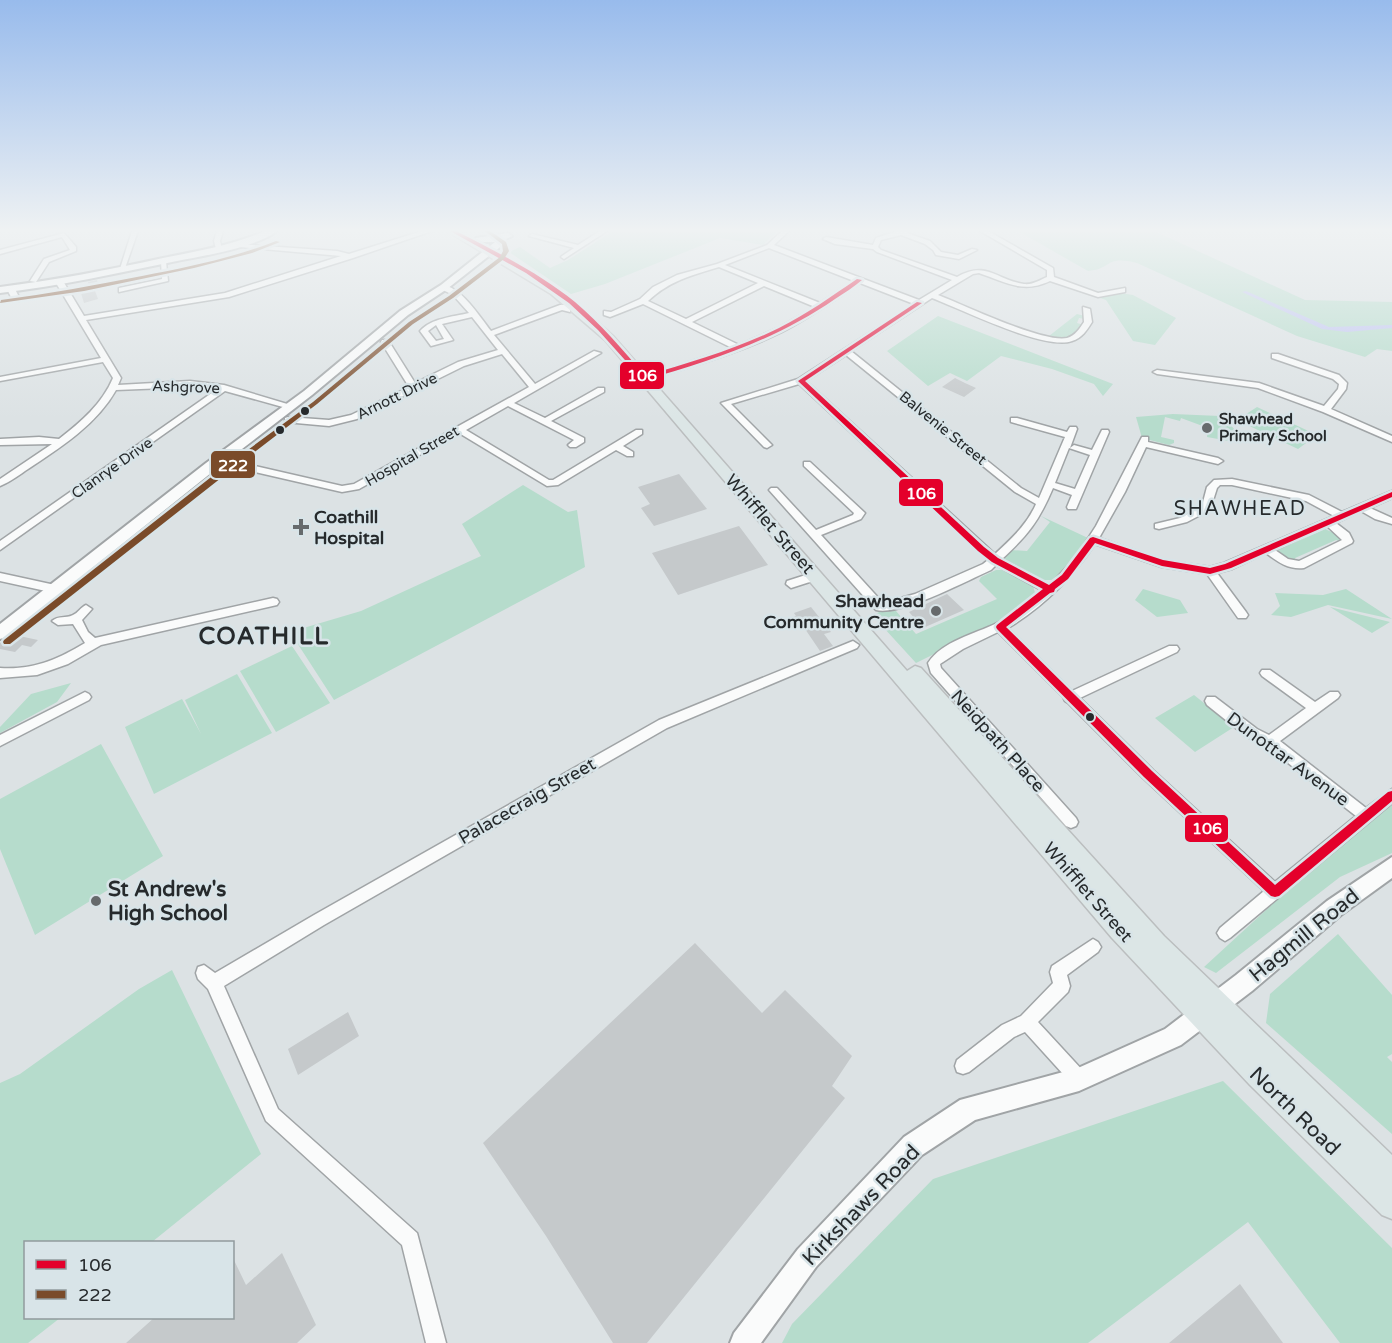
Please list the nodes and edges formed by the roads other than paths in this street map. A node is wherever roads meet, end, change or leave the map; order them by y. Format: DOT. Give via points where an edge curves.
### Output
graph roads {
  1 [pos="13,294"];
  2 [pos="66,294"];
  3 [pos="227,294"];
  4 [pos="434,294"];
  5 [pos="457,294"];
  6 [pos="559,294"];
  7 [pos="565,294"];
  8 [pos="652,294"];
  9 [pos="743,294"];
  10 [pos="790,294"];
  11 [pos="840,294"];
  12 [pos="895,294"];
  13 [pos="932,295"];
  14 [pos="16,299"];
  15 [pos="643,301"];
  16 [pos="919,303"];
  17 [pos="822,307"];
  18 [pos="1086,309"];
  19 [pos="567,310"];
  20 [pos="607,313"];
  21 [pos="474,314"];
  22 [pos="81,319"];
  23 [pos="686,322"];
  24 [pos="438,323"];
  25 [pos="489,334"];
  26 [pos="385,342"];
  27 [pos="739,348"];
  28 [pos="503,351"];
  29 [pos="846,351"];
  30 [pos="597,353"];
  31 [pos="1275,356"];
  32 [pos="107,359"];
  33 [pos="1157,372"];
  34 [pos="648,377"];
  35 [pos="0,379"];
  36 [pos="801,381"];
  37 [pos="533,387"];
  38 [pos="114,388"];
  39 [pos="224,388"];
  40 [pos="414,388"];
  41 [pos="601,390"];
  42 [pos="508,403"];
  43 [pos="290,406"];
  44 [pos="1326,410"];
  45 [pos="288,420"];
  46 [pos="1014,420"];
  47 [pos="544,422"];
  48 [pos="458,429"];
  49 [pos="639,432"];
  50 [pos="1106,432"];
  51 [pos="1392,440"];
  52 [pos="0,442"];
  53 [pos="60,442"];
  54 [pos="573,445"];
  55 [pos="615,445"];
  56 [pos="767,445"];
  57 [pos="1074,448"];
  58 [pos="630,454"];
  59 [pos="1095,454"];
  60 [pos="1218,461"];
  61 [pos="807,464"];
  62 [pos="211,466"];
  63 [pos="0,483"];
  64 [pos="1049,484"];
  65 [pos="774,490"];
  66 [pos="1077,493"];
  67 [pos="1392,494"];
  68 [pos="1041,503"];
  69 [pos="1072,507"];
  70 [pos="1361,507"];
  71 [pos="1340,515"];
  72 [pos="1392,521"];
  73 [pos="1328,522"];
  74 [pos="1159,526"];
  75 [pos="815,534"];
  76 [pos="1093,540"];
  77 [pos="0,546"];
  78 [pos="1267,549"];
  79 [pos="995,560"];
  80 [pos="1210,571"];
  81 [pos="815,576"];
  82 [pos="0,577"];
  83 [pos="791,584"];
  84 [pos="55,590"];
  85 [pos="1051,590"];
  86 [pos="273,602"];
  87 [pos="86,609"];
  88 [pos="1242,615"];
  89 [pos="76,619"];
  90 [pos="58,621"];
  91 [pos="1000,627"];
  92 [pos="0,633"];
  93 [pos="92,643"];
  94 [pos="853,645"];
  95 [pos="1173,649"];
  96 [pos="895,658"];
  97 [pos="0,673"];
  98 [pos="1266,673"];
  99 [pos="1334,695"];
  100 [pos="85,697"];
  101 [pos="1069,698"];
  102 [pos="1210,701"];
  103 [pos="1315,708"];
  104 [pos="0,741"];
  105 [pos="1270,741"];
  106 [pos="1392,795"];
  107 [pos="1366,816"];
  108 [pos="1071,822"];
  109 [pos="1392,866"];
  110 [pos="1275,892"];
  111 [pos="1225,933"];
  112 [pos="1093,947"];
  113 [pos="1208,1010"];
  114 [pos="1027,1022"];
  115 [pos="963,1066"];
  116 [pos="1079,1079"];
  117 [pos="1343,1128"];
  118 [pos="1392,1162"];
  119 [pos="1392,1174"];
  120 [pos="1392,1205"];
  121 [pos="436,1343"];
  122 [pos="744,1343"];
  1 -- 14 [label="street"];
  2 -- 22 [label="street"];
  3 -- 22 [label="street"];
  4 -- 43 [label="street" via="404,313"];
  5 -- 21 [label="street"];
  6 -- 34 [label="main road, Whifflet Street"];
  7 -- 34 [label="main road, Whifflet Street" via="617,334"];
  8 -- 15 [label="street"];
  9 -- 23 [label="street"];
  10 -- 17 [label="street"];
  11 -- 17 [label="street"];
  12 -- 16 [label="street"];
  13 -- 16 [label="street"];
  13 -- 18 [label="street" via="1043,337 1064,341 1076,337 1088,322"];
  15 -- 20 [label="street"];
  15 -- 23 [label="street"];
  16 -- 29 [label="street"];
  17 -- 27 [label="street"];
  19 -- 25 [label="street" via="563,307"];
  21 -- 24 [label="street"];
  21 -- 25 [label="street"];
  22 -- 32 [label="street"];
  23 -- 27 [label="street"];
  25 -- 28 [label="street"];
  26 -- 40 [label="street"];
  27 -- 34 [label="street"];
  28 -- 37 [label="street"];
  28 -- 40 [label="street, Arnott Drive" via="461,364"];
  29 -- 36 [label="street"];
  29 -- 68 [label="street, Balvenie Street" via="1018,490"];
  30 -- 37 [label="street, Hospital Street"];
  31 -- 44 [label="street" via="1343,383"];
  32 -- 35 [label="street"];
  32 -- 38 [label="street" via="117,378"];
  33 -- 44 [label="street" via="1259,386"];
  34 -- 81 [label="main road, Whifflet Street"];
  34 -- 96 [label="main road, Whifflet Street"];
  36 -- 56 [label="street" via="725,403"];
  36 -- 79 [label="street"];
  37 -- 42 [label="street, Hospital Street"];
  38 -- 39 [label="street, Ashgrove" via="190,384"];
  38 -- 53 [label="street" via="87,421"];
  39 -- 43 [label="street, Ashgrove"];
  39 -- 77 [label="street, Clanrye Drive"];
  40 -- 45 [label="street, Arnott Drive" via="345,420"];
  41 -- 47 [label="street"];
  42 -- 47 [label="street"];
  42 -- 48 [label="street, Hospital Street"];
  43 -- 62 [label="street"];
  44 -- 51 [label="street"];
  46 -- 64 [label="street" via="1072,432"];
  47 -- 54 [label="street" via="581,440"];
  48 -- 55 [label="street" via="547,483 555,483"];
  48 -- 62 [label="street, Hospital Street" via="356,487 342,489 255,470"];
  49 -- 55 [label="street"];
  50 -- 59 [label="street"];
  52 -- 53 [label="street"];
  53 -- 63 [label="street"];
  55 -- 58 [label="street"];
  57 -- 59 [label="street"];
  59 -- 66 [label="street"];
  60 -- 76 [label="street" via="1144,441"];
  61 -- 75 [label="street" via="860,513"];
  62 -- 84 [label="street"];
  64 -- 66 [label="street"];
  64 -- 68 [label="street"];
  65 -- 75 [label="street"];
  66 -- 69 [label="street"];
  67 -- 70 [label="street"];
  68 -- 79 [label="street" via="1030,526"];
  70 -- 71 [label="street"];
  70 -- 72 [label="street"];
  71 -- 73 [label="street"];
  71 -- 74 [label="street" via="1309,498 1217,482 1206,508"];
  73 -- 78 [label="street"];
  73 -- 78 [label="street" via="1348,541 1300,565 1285,562"];
  75 -- 79 [label="street" via="880,607 919,597"];
  76 -- 80 [label="street" via="1162,563"];
  76 -- 85 [label="street"];
  78 -- 80 [label="street"];
  79 -- 85 [label="street"];
  80 -- 88 [label="street"];
  81 -- 83 [label="street"];
  81 -- 96 [label="main road, Whifflet Street"];
  82 -- 84 [label="street"];
  84 -- 92 [label="street"];
  85 -- 91 [label="street"];
  86 -- 93 [label="street"];
  87 -- 89 [label="street"];
  89 -- 90 [label="street"];
  89 -- 93 [label="street"];
  91 -- 101 [label="street"];
  91 -- 108 [label="street, Neidpath Place" via="938,658 935,670"];
  93 -- 97 [label="street" via="32,673"];
  94 -- 121 [label="street, Palacecraig Street" via="663,724 319,920 209,978 272,1115 410,1240"];
  95 -- 101 [label="street"];
  96 -- 113 [label="main road, Whifflet Street" via="1137,923"];
  98 -- 103 [label="street"];
  99 -- 103 [label="street"];
  100 -- 104 [label="street"];
  101 -- 110 [label="street"];
  102 -- 105 [label="street, Dunottar Avenue" via="1252,733"];
  103 -- 105 [label="street"];
  105 -- 107 [label="street, Dunottar Avenue"];
  106 -- 107 [label="street, Dunottar Avenue"];
  107 -- 110 [label="street, Dunottar Avenue"];
  109 -- 113 [label="street, Hagmill Road"];
  110 -- 111 [label="street, Dunottar Avenue"];
  112 -- 114 [label="street" via="1058,972 1062,986"];
  113 -- 116 [label="street, Kirkshaws Road" via="1173,1037"];
  113 -- 117 [label="main road, North Road"];
  113 -- 120 [label="main road, North Road"];
  114 -- 115 [label="street" via="1008,1031"];
  114 -- 116 [label="street"];
  116 -- 122 [label="street, Kirkshaws Road" via="969,1109 913,1146 807,1258"];
  117 -- 118 [label="main road"];
  117 -- 119 [label="main road, North Road"];
}
